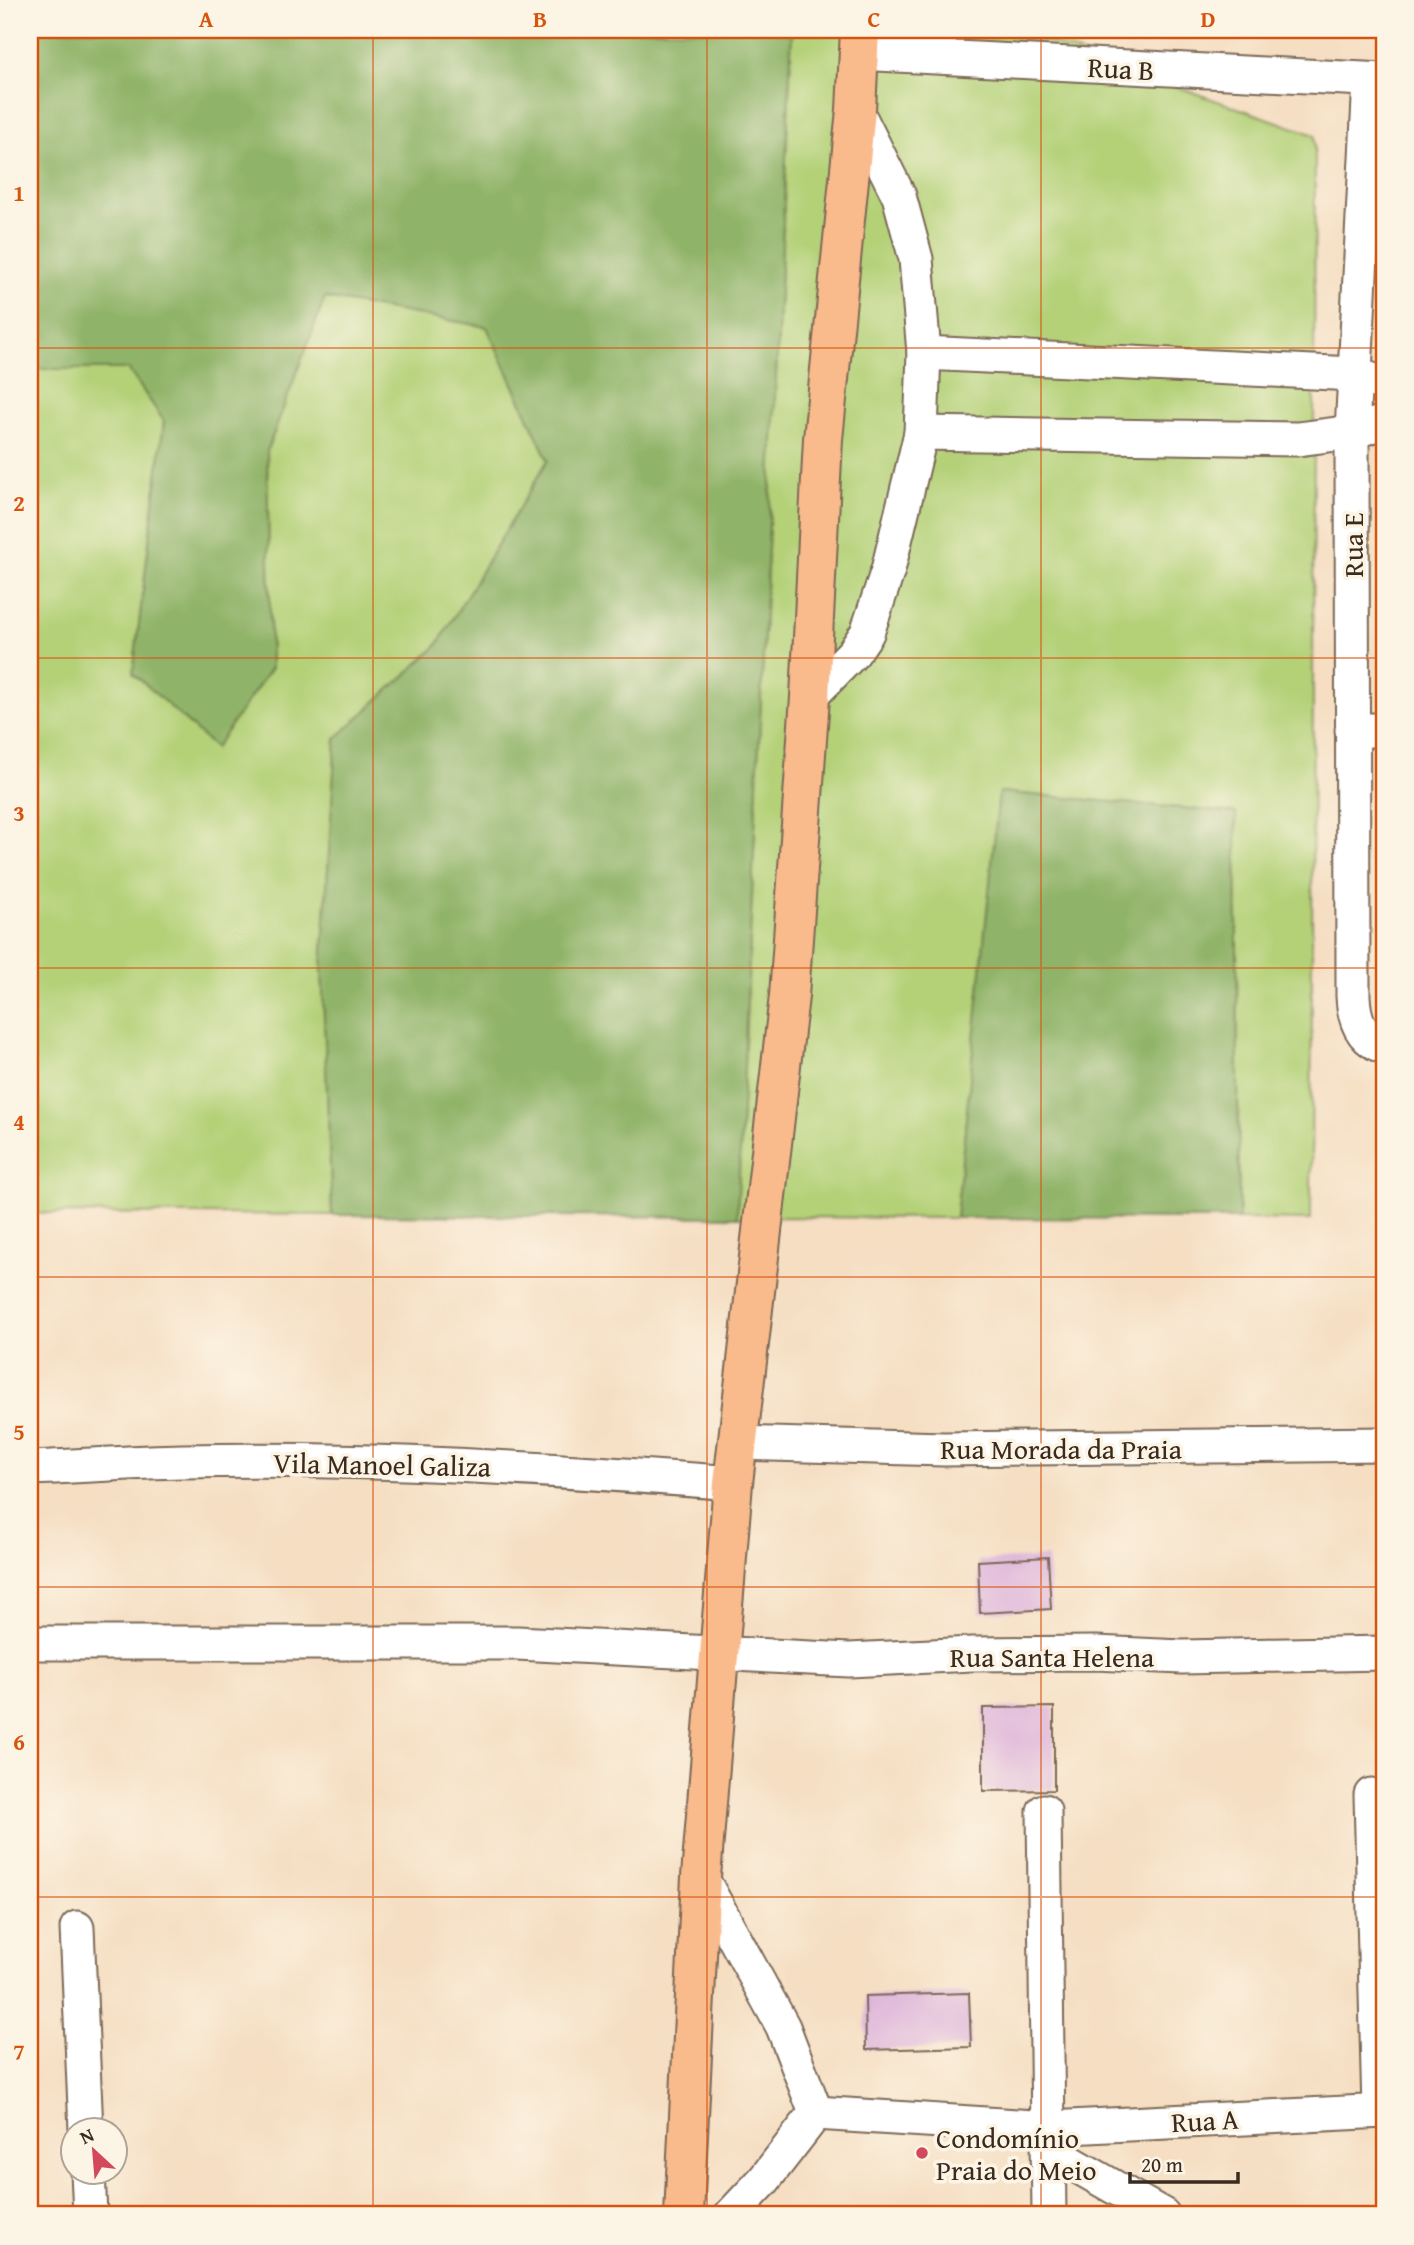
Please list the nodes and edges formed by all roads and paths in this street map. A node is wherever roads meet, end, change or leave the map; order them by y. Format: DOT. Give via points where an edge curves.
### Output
graph roads {
  1 [pos="859,42"];
  2 [pos="1377,80"];
  3 [pos="856,110"];
  4 [pos="924,353"];
  5 [pos="1369,379"];
  6 [pos="1384,422"];
  7 [pos="1352,432"];
  8 [pos="920,433"];
  9 [pos="810,697"];
  10 [pos="1368,730"];
  11 [pos="1384,1047"];
  12 [pos="737,1443"];
  13 [pos="1384,1444"];
  14 [pos="30,1468"];
  15 [pos="733,1483"];
  16 [pos="30,1643"];
  17 [pos="1384,1653"];
  18 [pos="720,1655"];
  19 [pos="1371,1794"];
  20 [pos="1044,1811"];
  21 [pos="701,1877"];
  22 [pos="77,1928"];
  23 [pos="1382,2111"];
  24 [pos="816,2113"];
  25 [pos="85,2116"];
  26 [pos="1049,2139"];
  27 [pos="89,2186"];
  28 [pos="90,2215"];
  29 [pos="684,2215"];
  30 [pos="731,2215"];
  31 [pos="1049,2215"];
  32 [pos="1163,2215"];
  1 -- 2 [label="street, Rua B"];
  1 -- 3 [label="main road"];
  2 -- 5 [label="street, Rua E"];
  3 -- 4 [label="street" via="882,158 909,225"];
  3 -- 9 [label="main road" via="823,439"];
  4 -- 5 [label="street"];
  4 -- 8 [label="street"];
  5 -- 7 [label="street, Rua E"];
  6 -- 7 [label="street"];
  7 -- 8 [label="street" via="1298,439"];
  7 -- 10 [label="street, Rua E"];
  8 -- 9 [label="street" via="888,569 867,633"];
  9 -- 12 [label="main road" via="789,996"];
  10 -- 11 [label="street, Rua E" via="1353,1012 1365,1036"];
  12 -- 13 [label="street, Rua Morada da Praia" via="999,1449"];
  12 -- 15 [label="main road"];
  14 -- 15 [label="street, Vila Manoel Galiza" via="184,1461 390,1462"];
  15 -- 18 [label="main road"];
  16 -- 18 [label="street, Rua Santa Helena" via="517,1643"];
  17 -- 18 [label="street, Rua Santa Helena" via="1182,1657 972,1654 849,1660"];
  18 -- 21 [label="main road"];
  19 -- 23 [label="street"];
  20 -- 26 [label="street"];
  21 -- 24 [label="street" via="783,2027"];
  21 -- 29 [label="main road"];
  22 -- 25 [label="street"];
  23 -- 26 [label="street, Rua A"];
  24 -- 26 [label="street, Rua A"];
  24 -- 30 [label="street"];
  26 -- 31 [label="street"];
  26 -- 32 [label="street"];
  27 -- 28 [label="street"];
}
